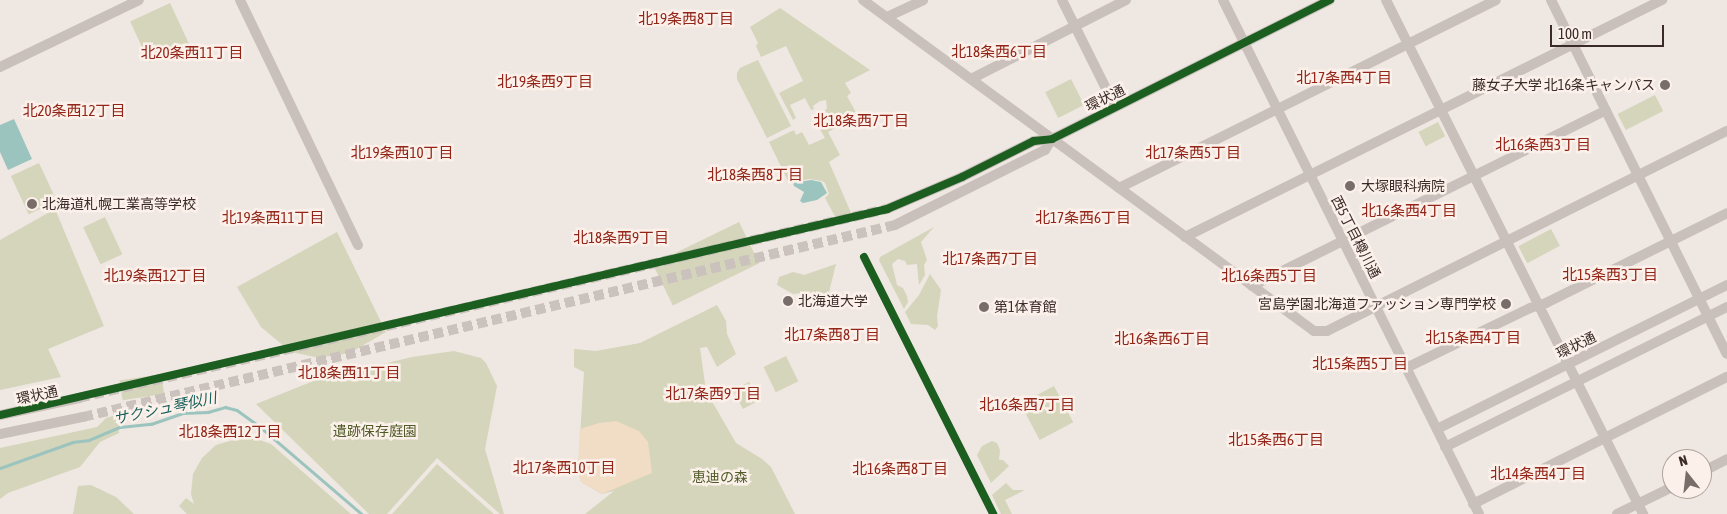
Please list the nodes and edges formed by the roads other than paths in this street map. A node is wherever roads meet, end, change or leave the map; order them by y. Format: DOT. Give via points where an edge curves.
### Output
graph roads {
  1 [pos="139,0"];
  2 [pos="240,0"];
  3 [pos="863,0"];
  4 [pos="923,0"];
  5 [pos="1062,0"];
  6 [pos="1126,0"];
  7 [pos="1222,0"];
  8 [pos="1330,0"];
  9 [pos="1386,0"];
  10 [pos="1496,0"];
  11 [pos="1551,0"];
  12 [pos="1662,0"];
  13 [pos="907,4"];
  14 [pos="887,17"];
  15 [pos="1074,26"];
  16 [pos="1244,43"];
  17 [pos="1408,44"];
  18 [pos="1573,44"];
  19 [pos="0,66"];
  20 [pos="971,79"];
  21 [pos="1115,107"];
  22 [pos="1277,109"];
  23 [pos="1441,110"];
  24 [pos="1606,110"];
  25 [pos="1727,131"];
  26 [pos="1052,139"];
  27 [pos="1310,175"];
  28 [pos="1639,175"];
  29 [pos="1474,176"];
  30 [pos="1119,188"];
  31 [pos="886,208"];
  32 [pos="1727,213"];
  33 [pos="895,226"];
  34 [pos="1185,237"];
  35 [pos="1343,240"];
  36 [pos="1506,241"];
  37 [pos="1672,241"];
  38 [pos="358,245"];
  39 [pos="1727,285"];
  40 [pos="1252,286"];
  41 [pos="1700,298"];
  42 [pos="1538,305"];
  43 [pos="1376,306"];
  44 [pos="1727,307"];
  45 [pos="1708,316"];
  46 [pos="1727,354"];
  47 [pos="1568,364"];
  48 [pos="1406,368"];
  49 [pos="1727,377"];
  50 [pos="1577,381"];
  51 [pos="79,398"];
  52 [pos="0,415"];
  53 [pos="83,417"];
  54 [pos="1437,429"];
  55 [pos="0,434"];
  56 [pos="1605,438"];
  57 [pos="1445,447"];
  58 [pos="1727,459"];
  59 [pos="1712,467"];
  60 [pos="1662,492"];
  61 [pos="1473,504"];
  62 [pos="1638,504"];
  63 [pos="1478,514"];
  64 [pos="1617,514"];
  65 [pos="1643,514"];
  1 -- 19 [label="street"];
  2 -- 38 [label="street"];
  3 -- 14 [label="street"];
  4 -- 13 [label="street"];
  5 -- 15 [label="street"];
  6 -- 15 [label="street"];
  7 -- 16 [label="street, 西5丁目樽川通"];
  8 -- 16 [label="street, 環状通"];
  9 -- 17 [label="street"];
  10 -- 17 [label="street"];
  11 -- 18 [label="street"];
  12 -- 18 [label="street"];
  13 -- 14 [label="street"];
  14 -- 20 [label="street"];
  15 -- 20 [label="street"];
  15 -- 21 [label="street"];
  16 -- 21 [label="street, 環状通"];
  16 -- 22 [label="street, 西5丁目樽川通"];
  17 -- 22 [label="street"];
  17 -- 23 [label="street"];
  18 -- 23 [label="street"];
  18 -- 24 [label="street"];
  20 -- 26 [label="street"];
  21 -- 26 [label="street, 環状通"];
  22 -- 27 [label="street, 西5丁目樽川通"];
  22 -- 30 [label="street"];
  23 -- 27 [label="street"];
  23 -- 29 [label="street"];
  24 -- 28 [label="street"];
  24 -- 29 [label="street"];
  25 -- 28 [label="street"];
  26 -- 30 [label="street"];
  26 -- 31 [label="street, 環状通" via="1034,141"];
  26 -- 33 [label="street, 環状通" via="1045,150"];
  27 -- 34 [label="street"];
  27 -- 35 [label="street, 西5丁目樽川通"];
  28 -- 36 [label="street"];
  28 -- 37 [label="street"];
  29 -- 35 [label="street"];
  29 -- 36 [label="street"];
  30 -- 34 [label="street"];
  32 -- 37 [label="street"];
  34 -- 40 [label="street"];
  35 -- 40 [label="street"];
  35 -- 43 [label="street, 西5丁目樽川通"];
  36 -- 42 [label="street"];
  36 -- 43 [label="street"];
  37 -- 41 [label="street"];
  37 -- 42 [label="street"];
  39 -- 41 [label="street, 環状通"];
  40 -- 43 [label="street" via="1314,331 1327,331"];
  41 -- 45 [label="street"];
  41 -- 47 [label="street, 環状通"];
  42 -- 47 [label="street"];
  42 -- 48 [label="street"];
  43 -- 48 [label="street, 西5丁目樽川通"];
  44 -- 45 [label="street"];
  45 -- 46 [label="street"];
  45 -- 50 [label="street"];
  47 -- 50 [label="street"];
  47 -- 54 [label="street, 環状通"];
  48 -- 54 [label="street, 西5丁目樽川通"];
  49 -- 56 [label="street"];
  50 -- 56 [label="street"];
  50 -- 57 [label="street"];
  51 -- 52 [label="street, 環状通"];
  53 -- 55 [label="street"];
  54 -- 57 [label="street, 西5丁目樽川通"];
  56 -- 61 [label="street"];
  56 -- 62 [label="street"];
  57 -- 61 [label="street, 西5丁目樽川通"];
  58 -- 59 [label="street"];
  60 -- 62 [label="street"];
  61 -- 63 [label="street, 西5丁目樽川通"];
  62 -- 64 [label="street"];
  62 -- 65 [label="street"];
}
